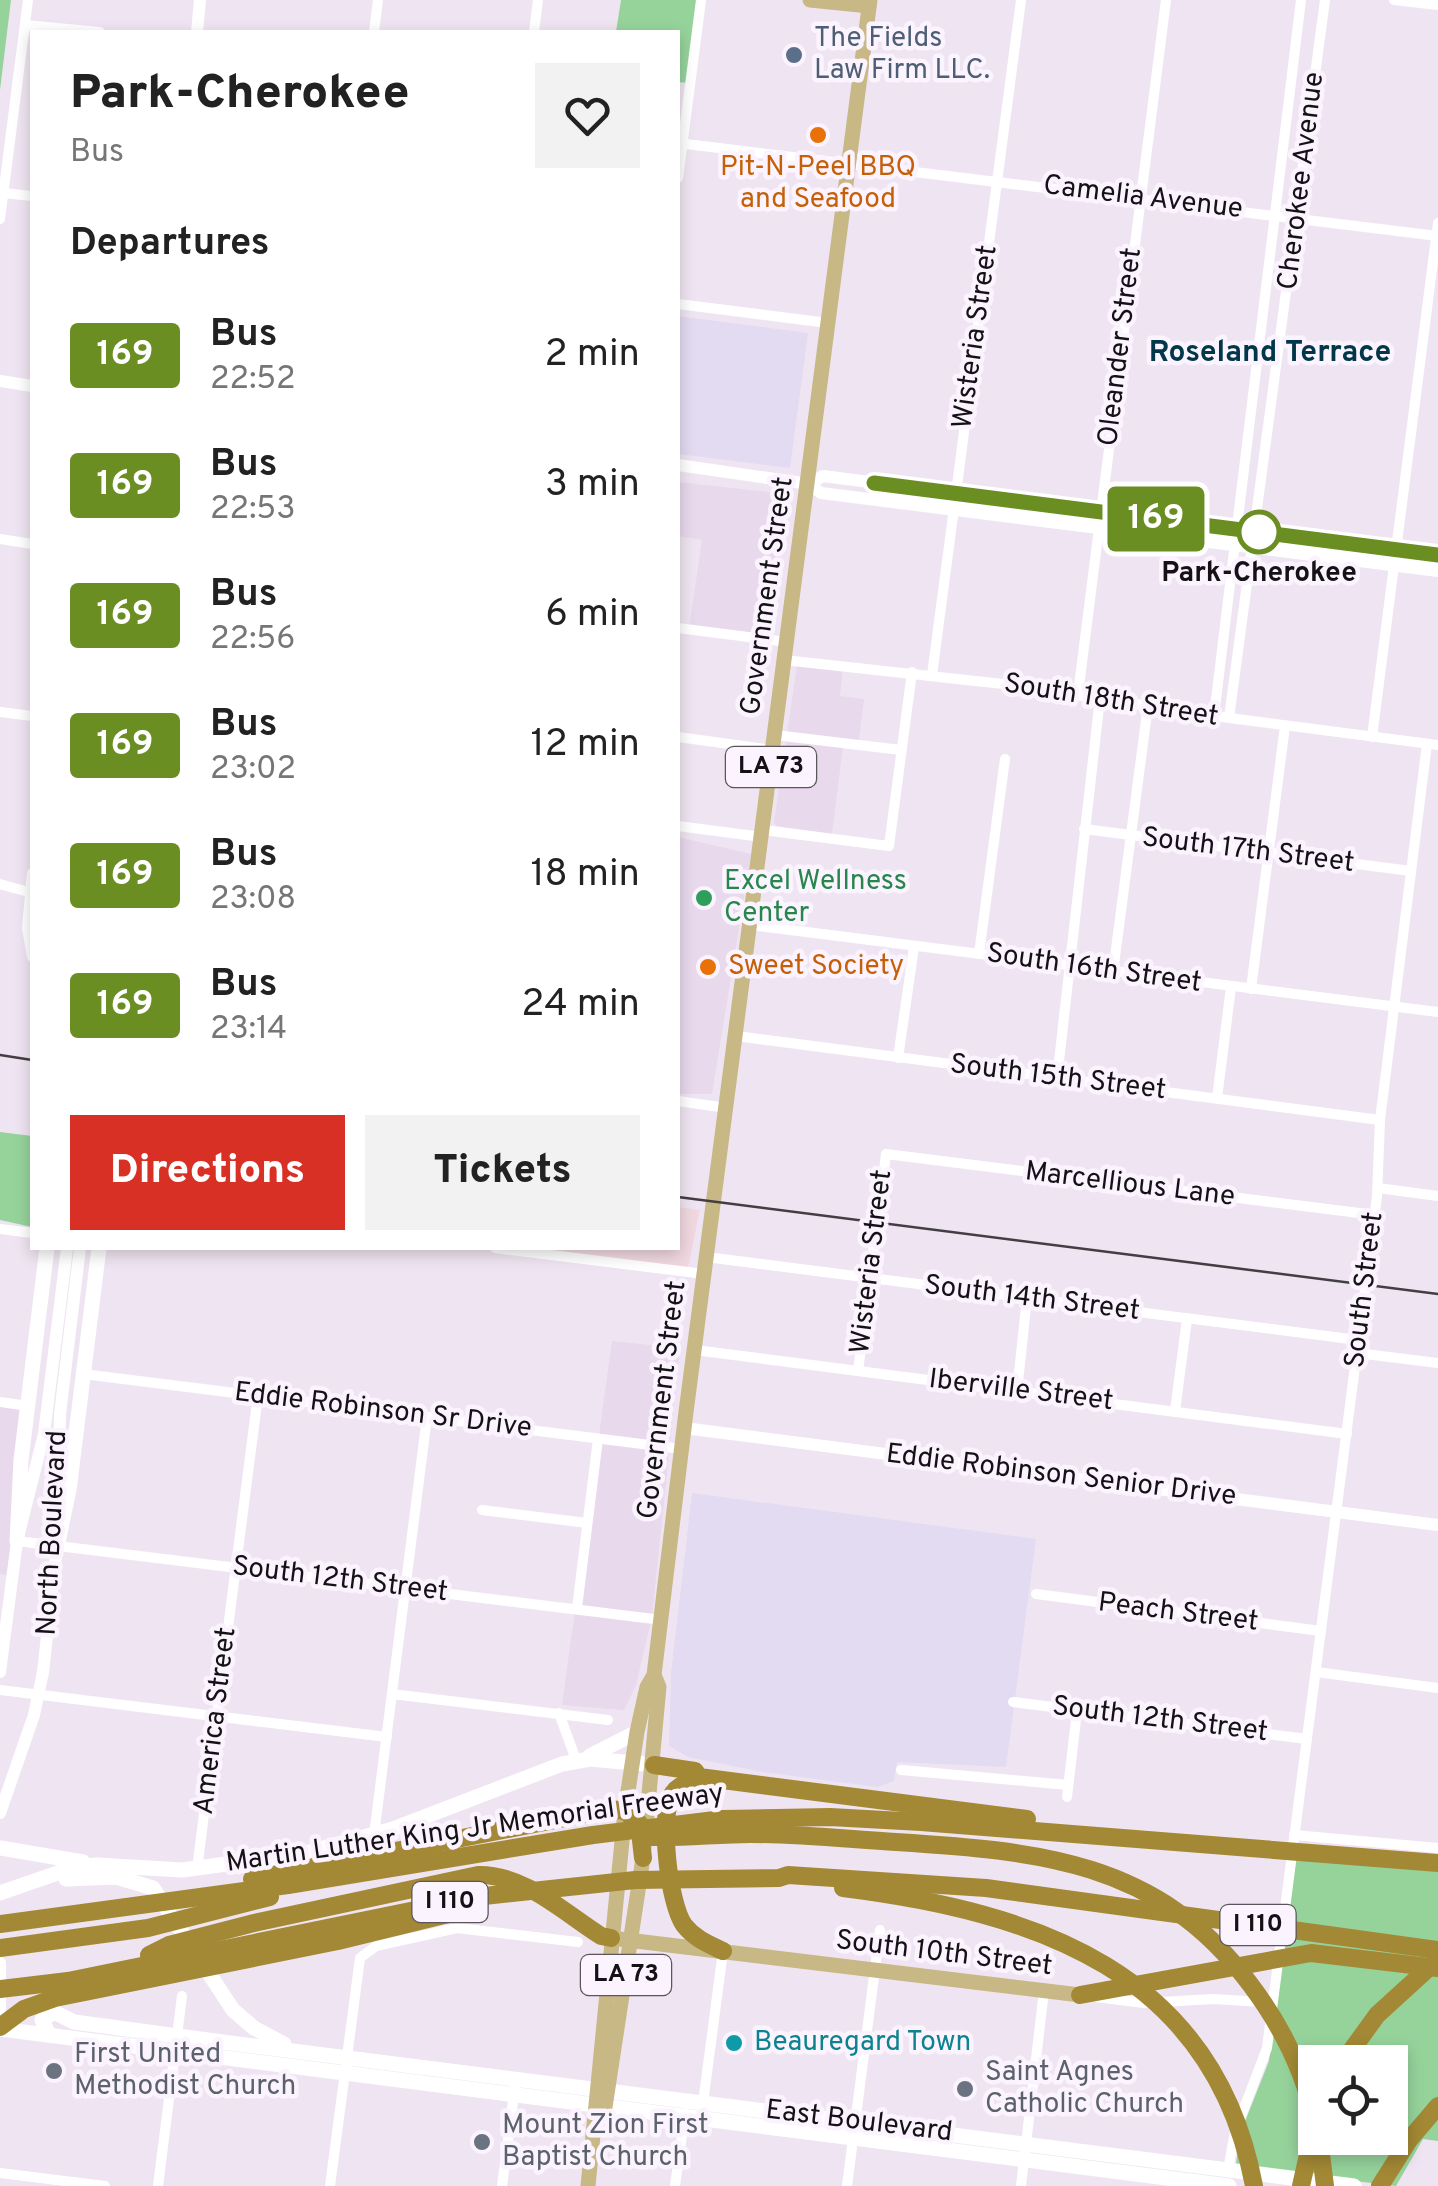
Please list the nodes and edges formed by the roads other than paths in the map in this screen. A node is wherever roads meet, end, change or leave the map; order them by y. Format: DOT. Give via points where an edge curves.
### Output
graph roads {
  1 [pos="28,0"];
  2 [pos="200,0"];
  3 [pos="378,0"];
  4 [pos="538,0"];
  5 [pos="701,0"];
  6 [pos="810,0"];
  7 [pos="1021,0"];
  8 [pos="1166,0"];
  9 [pos="1301,0"];
  10 [pos="1325,0"];
  11 [pos="1394,0"];
  12 [pos="869,3"];
  13 [pos="1438,5"];
  14 [pos="25,24"];
  15 [pos="81,30"];
  16 [pos="197,30"];
  17 [pos="374,30"];
  18 [pos="534,30"];
  19 [pos="680,143"];
  20 [pos="848,162"];
  21 [pos="997,180"];
  22 [pos="3,193"];
  23 [pos="30,196"];
  24 [pos="1140,199"];
  25 [pos="1275,214"];
  26 [pos="1298,217"];
  27 [pos="0,219"];
  28 [pos="1438,223"];
  29 [pos="1437,236"];
  30 [pos="680,304"];
  31 [pos="828,323"];
  32 [pos="0,381"];
  33 [pos="30,386"];
  34 [pos="680,466"];
  35 [pos="809,484"];
  36 [pos="954,493"];
  37 [pos="952,510"];
  38 [pos="1100,512"];
  39 [pos="1098,528"];
  40 [pos="1236,529"];
  41 [pos="1255,531"];
  42 [pos="0,539"];
  43 [pos="30,544"];
  44 [pos="1234,545"];
  45 [pos="1253,548"];
  46 [pos="1395,549"];
  47 [pos="1438,555"];
  48 [pos="1393,565"];
  49 [pos="1438,571"];
  50 [pos="680,628"];
  51 [pos="787,642"];
  52 [pos="784,660"];
  53 [pos="912,672"];
  54 [pos="932,674"];
  55 [pos="1078,694"];
  56 [pos="1100,698"];
  57 [pos="1148,705"];
  58 [pos="0,712"];
  59 [pos="30,716"];
  60 [pos="1214,716"];
  61 [pos="1229,718"];
  62 [pos="1285,726"];
  63 [pos="1372,737"];
  64 [pos="680,738"];
  65 [pos="774,742"];
  66 [pos="1432,744"];
  67 [pos="901,750"];
  68 [pos="1005,760"];
  69 [pos="680,826"];
  70 [pos="1084,829"];
  71 [pos="762,834"];
  72 [pos="1132,836"];
  73 [pos="1267,854"];
  74 [pos="1411,871"];
  75 [pos="0,884"];
  76 [pos="30,892"];
  77 [pos="751,925"];
  78 [pos="914,947"];
  79 [pos="979,954"];
  80 [pos="1070,966"];
  81 [pos="1114,972"];
  82 [pos="1231,987"];
  83 [pos="1251,989"];
  84 [pos="1395,1007"];
  85 [pos="1438,1012"];
  86 [pos="736,1036"];
  87 [pos="898,1058"];
  88 [pos="1057,1078"];
  89 [pos="1217,1098"];
  90 [pos="680,1101"];
  91 [pos="727,1108"];
  92 [pos="1380,1120"];
  93 [pos="886,1154"];
  94 [pos="1378,1188"];
  95 [pos="1438,1196"];
  96 [pos="1375,1216"];
  97 [pos="0,1229"];
  98 [pos="30,1233"];
  99 [pos="48,1250"];
  100 [pos="66,1250"];
  101 [pos="80,1250"];
  102 [pos="99,1250"];
  103 [pos="511,1250"];
  104 [pos="706,1257"];
  105 [pos="704,1274"];
  106 [pos="869,1277"];
  107 [pos="1027,1298"];
  108 [pos="1187,1319"];
  109 [pos="1358,1340"];
  110 [pos="695,1350"];
  111 [pos="1357,1353"];
  112 [pos="1438,1363"];
  113 [pos="858,1371"];
  114 [pos="84,1374"];
  115 [pos="1016,1390"];
  116 [pos="258,1395"];
  117 [pos="0,1402"];
  118 [pos="28,1406"];
  119 [pos="1175,1412"];
  120 [pos="427,1417"];
  121 [pos="684,1428"];
  122 [pos="51,1434"];
  123 [pos="1346,1434"];
  124 [pos="598,1439"];
  125 [pos="682,1449"];
  126 [pos="482,1510"];
  127 [pos="1336,1511"];
  128 [pos="587,1523"];
  129 [pos="1438,1524"];
  130 [pos="18,1540"];
  131 [pos="57,1546"];
  132 [pos="236,1568"];
  133 [pos="6,1575"];
  134 [pos="405,1588"];
  135 [pos="1036,1594"];
  136 [pos="577,1608"];
  137 [pos="662,1620"];
  138 [pos="1321,1631"];
  139 [pos="0,1672"];
  140 [pos="1316,1672"];
  141 [pos="654,1675"];
  142 [pos="1438,1688"];
  143 [pos="0,1690"];
  144 [pos="39,1694"];
  145 [pos="392,1694"];
  146 [pos="1013,1702"];
  147 [pos="1078,1710"];
  148 [pos="559,1713"];
  149 [pos="216,1716"];
  150 [pos="608,1720"];
  151 [pos="637,1732"];
  152 [pos="387,1737"];
  153 [pos="1307,1738"];
  154 [pos="579,1760"];
  155 [pos="632,1763"];
  156 [pos="654,1765"];
  157 [pos="900,1770"];
  158 [pos="699,1776"];
  159 [pos="626,1811"];
  160 [pos="0,1814"];
  161 [pos="1045,1827"];
  162 [pos="704,1828"];
  163 [pos="374,1835"];
  164 [pos="1294,1835"];
  165 [pos="0,1848"];
  166 [pos="1438,1848"];
  167 [pos="643,1858"];
  168 [pos="1438,1863"];
  169 [pos="97,1864"];
  170 [pos="197,1869"];
  171 [pos="158,1870"];
  172 [pos="48,1875"];
  173 [pos="342,1876"];
  174 [pos="784,1878"];
  175 [pos="0,1893"];
  176 [pos="162,1899"];
  177 [pos="127,1907"];
  178 [pos="2,1925"];
  179 [pos="880,1930"];
  180 [pos="611,1938"];
  181 [pos="632,1940"];
  182 [pos="578,1942"];
  183 [pos="0,1948"];
  184 [pos="1438,1950"];
  185 [pos="724,1951"];
  186 [pos="0,1963"];
  187 [pos="1438,1965"];
  188 [pos="875,1970"];
  189 [pos="124,1976"];
  190 [pos="68,1981"];
  191 [pos="0,1989"];
  192 [pos="1044,1991"];
  193 [pos="1080,1995"];
  194 [pos="182,1996"];
  195 [pos="0,1998"];
  196 [pos="1272,2003"];
  197 [pos="0,2009"];
  198 [pos="0,2028"];
  199 [pos="48,2035"];
  200 [pos="176,2043"];
  201 [pos="1356,2045"];
  202 [pos="308,2052"];
  203 [pos="347,2065"];
  204 [pos="1298,2068"];
  205 [pos="514,2086"];
  206 [pos="600,2100"];
  207 [pos="1438,2106"];
  208 [pos="692,2107"];
  209 [pos="854,2130"];
  210 [pos="1024,2152"];
  211 [pos="1308,2155"];
  212 [pos="1320,2155"];
  213 [pos="0,2173"];
  214 [pos="1227,2182"];
  215 [pos="105,2186"];
  216 [pos="158,2186"];
  217 [pos="330,2186"];
  218 [pos="502,2186"];
  219 [pos="588,2186"];
  220 [pos="676,2186"];
  221 [pos="847,2186"];
  222 [pos="1021,2186"];
  223 [pos="1254,2186"];
  224 [pos="1301,2186"];
  225 [pos="1325,2186"];
  226 [pos="1354,2186"];
  227 [pos="1380,2186"];
  1 -- 14 [label="street"];
  2 -- 16 [label="street"];
  3 -- 17 [label="street"];
  4 -- 18 [label="street"];
  5 -- 19 [label="street"];
  6 -- 12 [label="main road"];
  7 -- 21 [label="street, Wisteria Street"];
  8 -- 24 [label="street, Oleander Street"];
  9 -- 25 [label="street, Cherokee Avenue"];
  10 -- 26 [label="street, Cherokee Avenue"];
  11 -- 13 [label="street"];
  12 -- 20 [label="main road, Government Street / LA 73"];
  14 -- 15 [label="street"];
  14 -- 22 [label="street"];
  19 -- 20 [label="street, Camelia Avenue"];
  20 -- 21 [label="street, Camelia Avenue"];
  20 -- 31 [label="main road, Government Street / LA 73"];
  21 -- 24 [label="street, Camelia Avenue"];
  21 -- 36 [label="street, Wisteria Street"];
  22 -- 23 [label="street"];
  22 -- 27 [label="street"];
  24 -- 25 [label="street, Camelia Avenue"];
  24 -- 38 [label="street, Oleander Street"];
  25 -- 26 [label="street, Camelia Avenue"];
  25 -- 40 [label="street, Cherokee Avenue"];
  26 -- 29 [label="street, Camelia Avenue"];
  26 -- 41 [label="street, Cherokee Avenue"];
  28 -- 29 [label="street"];
  29 -- 46 [label="street"];
  30 -- 31 [label="street"];
  31 -- 35 [label="main road, Government Street / LA 73"];
  32 -- 33 [label="street"];
  34 -- 35 [label="street"];
  35 -- 36 [label="street" via="823,476"];
  35 -- 37 [label="street" via="821,493"];
  35 -- 51 [label="main road, Government Street / LA 73"];
  36 -- 37 [label="street, Wisteria Street"];
  36 -- 38 [label="street"];
  37 -- 39 [label="street"];
  37 -- 54 [label="street, Wisteria Street"];
  38 -- 39 [label="street, Oleander Street"];
  38 -- 40 [label="street"];
  39 -- 44 [label="street"];
  39 -- 55 [label="street, Oleander Street"];
  40 -- 41 [label="street"];
  40 -- 44 [label="street, Cherokee Avenue"];
  41 -- 45 [label="street, Cherokee Avenue"];
  41 -- 46 [label="street"];
  42 -- 43 [label="street"];
  44 -- 45 [label="street"];
  44 -- 60 [label="street, Cherokee Avenue"];
  45 -- 48 [label="street"];
  45 -- 61 [label="street, Cherokee Avenue"];
  46 -- 47 [label="street"];
  46 -- 48 [label="street"];
  48 -- 49 [label="street"];
  48 -- 63 [label="street"];
  50 -- 51 [label="street"];
  51 -- 52 [label="main road, Government Street / LA 73"];
  52 -- 53 [label="street, South 18th Street"];
  52 -- 65 [label="main road, Government Street / LA 73"];
  53 -- 54 [label="street, South 18th Street"];
  53 -- 67 [label="street"];
  54 -- 55 [label="street, South 18th Street"];
  55 -- 56 [label="street, South 18th Street"];
  56 -- 57 [label="street, South 18th Street"];
  56 -- 70 [label="street"];
  57 -- 60 [label="street, South 18th Street"];
  57 -- 72 [label="street"];
  58 -- 59 [label="street"];
  60 -- 61 [label="street, South 18th Street"];
  61 -- 62 [label="street, South 18th Street"];
  62 -- 63 [label="street, South 18th Street"];
  62 -- 73 [label="street"];
  63 -- 66 [label="street, South 18th Street"];
  64 -- 65 [label="street"];
  65 -- 67 [label="street"];
  65 -- 71 [label="main road, Government Street / LA 73"];
  66 -- 74 [label="street, South Street"];
  67 -- 71 [label="street" via="888,846"];
  68 -- 79 [label="street"];
  69 -- 71 [label="street"];
  70 -- 72 [label="street, South 17th Street"];
  70 -- 80 [label="street"];
  71 -- 77 [label="main road, Government Street / LA 73"];
  72 -- 73 [label="street, South 17th Street"];
  72 -- 81 [label="street"];
  73 -- 74 [label="street, South 17th Street"];
  73 -- 83 [label="street"];
  74 -- 84 [label="street, South Street"];
  75 -- 76 [label="street"];
  77 -- 78 [label="street, South 16th Street"];
  77 -- 86 [label="main road, Government Street / LA 73"];
  78 -- 79 [label="street, South 16th Street"];
  78 -- 87 [label="street"];
  79 -- 80 [label="street, South 16th Street"];
  80 -- 81 [label="street, South 16th Street"];
  80 -- 88 [label="street"];
  81 -- 82 [label="street, South 16th Street"];
  82 -- 83 [label="street, South 16th Street"];
  82 -- 89 [label="street"];
  83 -- 84 [label="street, South 16th Street"];
  84 -- 85 [label="street, South 16th Street"];
  84 -- 92 [label="street, South Street"];
  86 -- 87 [label="street, South 15th Street"];
  86 -- 91 [label="main road, Government Street / LA 73"];
  87 -- 88 [label="street, South 15th Street"];
  88 -- 89 [label="street, South 15th Street"];
  89 -- 92 [label="street, South 15th Street"];
  90 -- 91 [label="street"];
  91 -- 104 [label="main road, Government Street / LA 73"];
  92 -- 94 [label="street, South Street"];
  93 -- 96 [label="street, Marcellious Lane"];
  93 -- 106 [label="street, Wisteria Street"];
  94 -- 95 [label="street"];
  94 -- 96 [label="street, South Street"];
  96 -- 109 [label="street, South Street"];
  97 -- 98 [label="street"];
  99 -- 118 [label="main road"];
  100 -- 122 [label="street, North Boulevard"];
  101 -- 122 [label="street, North Boulevard"];
  102 -- 114 [label="main road"];
  103 -- 105 [label="street"];
  104 -- 105 [label="main road, Government Street / LA 73"];
  104 -- 106 [label="street, South 14th Street"];
  105 -- 110 [label="main road, Government Street / LA 73"];
  106 -- 107 [label="street, South 14th Street"];
  106 -- 113 [label="street, Wisteria Street"];
  107 -- 108 [label="street, South 14th Street"];
  107 -- 115 [label="street"];
  108 -- 109 [label="street, South 14th Street"];
  108 -- 119 [label="street"];
  109 -- 111 [label="street, South Street"];
  110 -- 113 [label="street, Iberville Street"];
  110 -- 121 [label="main road, Government Street / LA 73"];
  111 -- 112 [label="street"];
  111 -- 123 [label="street, South Street"];
  113 -- 115 [label="street, Iberville Street"];
  114 -- 116 [label="street, Eddie Robinson Sr Drive"];
  114 -- 131 [label="main road"];
  115 -- 119 [label="street, Iberville Street"];
  116 -- 120 [label="street, Eddie Robinson Sr Drive"];
  116 -- 132 [label="street, America Street"];
  117 -- 118 [label="street"];
  118 -- 130 [label="main road"];
  119 -- 123 [label="street, Iberville Street"];
  120 -- 124 [label="street, Eddie Robinson Sr Drive"];
  120 -- 134 [label="street"];
  121 -- 125 [label="main road, Government Street / LA 73"];
  121 -- 127 [label="street, Eddie Robinson Senior Drive"];
  122 -- 130 [label="street, North Boulevard"];
  122 -- 131 [label="street, North Boulevard"];
  123 -- 127 [label="street, South Street"];
  124 -- 125 [label="street, Eddie Robinson Sr Drive"];
  124 -- 128 [label="street"];
  125 -- 137 [label="main road, Government Street / LA 73"];
  126 -- 128 [label="street"];
  127 -- 129 [label="street, Eddie Robinson Senior Drive"];
  127 -- 138 [label="street, South Street"];
  128 -- 136 [label="street"];
  130 -- 131 [label="street, South 12th Street"];
  130 -- 133 [label="street, North Boulevard"];
  131 -- 132 [label="street, South 12th Street"];
  131 -- 144 [label="street, North Boulevard"];
  132 -- 134 [label="street, South 12th Street"];
  132 -- 149 [label="street, America Street"];
  133 -- 139 [label="street, North Boulevard"];
  134 -- 136 [label="street, South 12th Street"];
  134 -- 145 [label="street"];
  135 -- 138 [label="street, Peach Street"];
  136 -- 137 [label="street, South 12th Street"];
  137 -- 141 [label="main road, Government Street / LA 73"];
  138 -- 140 [label="street, South Street"];
  140 -- 142 [label="street"];
  140 -- 153 [label="street, South Street"];
  141 -- 151 [label="main road, Government Street / LA 73"];
  141 -- 156 [label="main road, Government Street / LA 73"];
  143 -- 144 [label="street"];
  144 -- 149 [label="street"];
  144 -- 160 [label="street, North Boulevard"];
  145 -- 148 [label="street"];
  145 -- 152 [label="street"];
  146 -- 147 [label="street, South 12th Street"];
  147 -- 153 [label="street, South 12th Street"];
  147 -- 157 [label="street" via="1067,1791"];
  148 -- 150 [label="street"];
  148 -- 154 [label="street"];
  149 -- 152 [label="street"];
  149 -- 170 [label="street, America Street"];
  151 -- 154 [label="main road"];
  151 -- 155 [label="main road, Government Street / LA 73"];
  152 -- 163 [label="street"];
  153 -- 164 [label="street, South Street"];
  154 -- 155 [label="main road"];
  154 -- 163 [label="main road"];
  155 -- 156 [label="main road"];
  155 -- 159 [label="main road, Government Street / LA 73"];
  156 -- 158 [label="highway"];
  156 -- 167 [label="main road, Government Street / LA 73"];
  158 -- 161 [label="highway"];
  158 -- 185 [label="highway" via="676,1788 667,1806 672,1900 691,1933"];
  159 -- 167 [label="highway" via="642,1828"];
  159 -- 177 [label="highway" via="168,1893"];
  159 -- 180 [label="main road, Government Street / LA 73"];
  161 -- 162 [label="highway, Martin Luther King Jr Memorial Freeway" via="830,1817"];
  161 -- 168 [label="highway"];
  162 -- 173 [label="highway, Martin Luther King Jr Memorial Freeway / I 110" via="593,1835"];
  162 -- 204 [label="highway" via="1038,1854 1083,1866 1181,1916 1229,1959 1264,2003"];
  163 -- 170 [label="main road" via="302,1854"];
  164 -- 166 [label="street"];
  164 -- 196 [label="street, South Street"];
  165 -- 169 [label="main road"];
  167 -- 181 [label="main road, Government Street / LA 73"];
  169 -- 171 [label="main road"];
  169 -- 172 [label="main road"];
  170 -- 171 [label="main road"];
  171 -- 176 [label="main road"];
  172 -- 175 [label="main road"];
  172 -- 176 [label="main road" via="128,1878"];
  173 -- 177 [label="highway, Martin Luther King Jr Memorial Freeway / I 110"];
  173 -- 183 [label="highway" via="148,1928"];
  174 -- 184 [label="highway, I 110" via="948,1884"];
  174 -- 189 [label="highway, I 110" via="663,1878 521,1891 402,1926"];
  174 -- 223 [label="highway" via="940,1904 1094,1957 1140,1988 1191,2040 1229,2104"];
  176 -- 202 [label="main road" via="234,2010 271,2038"];
  177 -- 178 [label="highway, Martin Luther King Jr Memorial Freeway / I 110"];
  179 -- 188 [label="street"];
  180 -- 181 [label="main road, South 10th Street"];
  180 -- 189 [label="highway" via="506,1878 468,1877 169,1945"];
  180 -- 206 [label="main road, Government Street / LA 73"];
  181 -- 185 [label="main road, South 10th Street"];
  181 -- 206 [label="main road, Government Street / LA 73"];
  182 -- 203 [label="street" via="457,1928 376,1946 360,1958"];
  185 -- 188 [label="main road, South 10th Street"];
  185 -- 208 [label="street"];
  186 -- 197 [label="street"];
  187 -- 193 [label="highway" via="1311,1953"];
  187 -- 201 [label="highway" via="1390,2002"];
  188 -- 192 [label="main road, South 10th Street"];
  188 -- 209 [label="street"];
  189 -- 190 [label="highway"];
  189 -- 198 [label="highway" via="36,2003"];
  190 -- 191 [label="highway"];
  190 -- 195 [label="highway"];
  192 -- 193 [label="main road, South 10th Street"];
  192 -- 210 [label="street"];
  193 -- 196 [label="street, South 10th Street" via="1144,2003"];
  194 -- 200 [label="street"];
  196 -- 214 [label="street, South Street" via="1264,2060 1235,2132"];
  198 -- 199 [label="main road"];
  199 -- 200 [label="main road"];
  199 -- 200 [label="main road" via="42,2020 51,2012"];
  200 -- 202 [label="main road"];
  200 -- 203 [label="main road"];
  200 -- 216 [label="street"];
  202 -- 203 [label="main road"];
  203 -- 205 [label="main road, East Boulevard"];
  203 -- 217 [label="street"];
  205 -- 206 [label="main road, East Boulevard"];
  205 -- 218 [label="street"];
  206 -- 208 [label="main road, East Boulevard"];
  206 -- 219 [label="main road, Government Street"];
  207 -- 227 [label="highway"];
  208 -- 209 [label="main road, East Boulevard"];
  208 -- 220 [label="street"];
  209 -- 210 [label="main road, East Boulevard"];
  209 -- 221 [label="street"];
  210 -- 214 [label="main road, East Boulevard"];
  210 -- 222 [label="street"];
  211 -- 224 [label="highway"];
  212 -- 225 [label="highway"];
  213 -- 215 [label="street"];
  214 -- 226 [label="main road, East Boulevard"];
}
